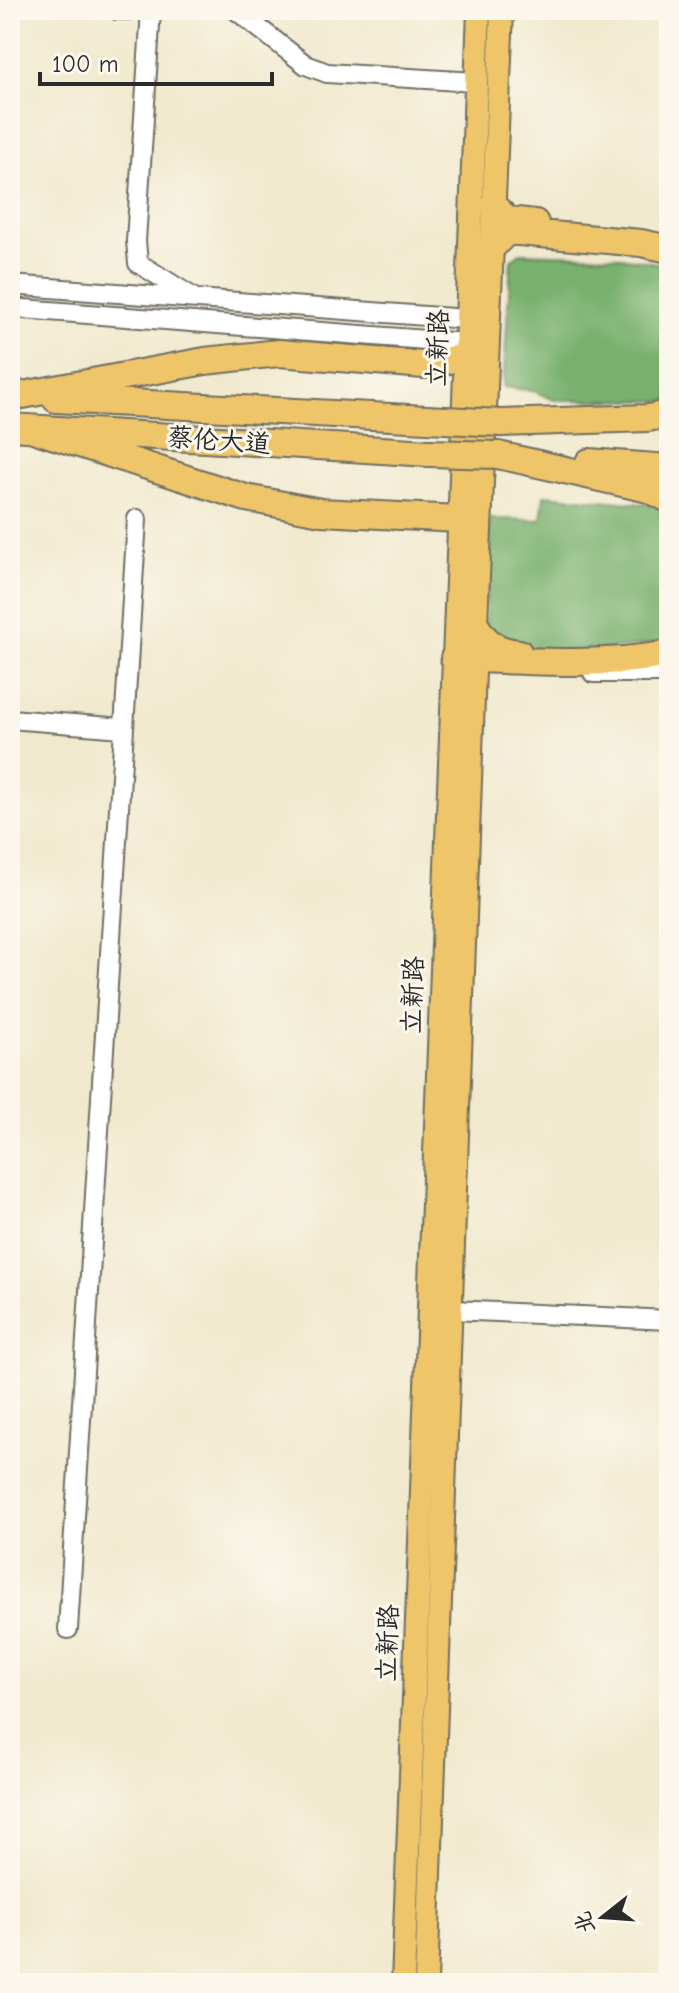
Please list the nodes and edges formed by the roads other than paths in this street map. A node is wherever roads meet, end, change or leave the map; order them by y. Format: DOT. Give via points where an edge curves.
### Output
graph roads {
  1 [pos="117,10"];
  2 [pos="129,10"];
  3 [pos="151,10"];
  4 [pos="236,10"];
  5 [pos="479,10"];
  6 [pos="502,10"];
  7 [pos="476,82"];
  8 [pos="493,206"];
  9 [pos="669,241"];
  10 [pos="491,248"];
  11 [pos="669,249"];
  12 [pos="10,285"];
  13 [pos="197,299"];
  14 [pos="10,308"];
  15 [pos="466,319"];
  16 [pos="465,350"];
  17 [pos="11,396"];
  18 [pos="669,414"];
  19 [pos="501,423"];
  20 [pos="22,428"];
  21 [pos="669,432"];
  22 [pos="498,455"];
  23 [pos="669,468"];
  24 [pos="669,499"];
  25 [pos="137,519"];
  26 [pos="459,519"];
  27 [pos="476,626"];
  28 [pos="669,646"];
  29 [pos="669,654"];
  30 [pos="468,662"];
  31 [pos="669,673"];
  32 [pos="10,719"];
  33 [pos="123,728"];
  34 [pos="452,1310"];
  35 [pos="669,1320"];
  36 [pos="68,1629"];
  37 [pos="403,1983"];
  38 [pos="426,1983"];
  1 -- 2 [label="street"];
  3 -- 13 [label="street" via="138,263"];
  4 -- 7 [label="street" via="306,65 327,73"];
  5 -- 7 [label="main road, 立新路"];
  6 -- 8 [label="main road, 立新路"];
  7 -- 15 [label="main road, 立新路"];
  8 -- 9 [label="highway" via="508,220"];
  8 -- 10 [label="main road, 立新路"];
  10 -- 11 [label="highway" via="507,231"];
  10 -- 27 [label="main road, 立新路"];
  12 -- 13 [label="street"];
  13 -- 15 [label="street"];
  14 -- 16 [label="street"];
  15 -- 16 [label="main road, 立新路"];
  16 -- 17 [label="highway" via="424,365 279,353"];
  16 -- 26 [label="main road, 立新路"];
  17 -- 19 [label="highway, 蔡伦大道, bridge"];
  18 -- 19 [label="highway"];
  19 -- 21 [label="highway"];
  20 -- 22 [label="highway, 蔡伦大道, bridge"];
  20 -- 26 [label="highway" via="246,498 321,512"];
  22 -- 23 [label="highway"];
  22 -- 24 [label="highway" via="649,489"];
  25 -- 33 [label="street"];
  26 -- 30 [label="main road, 立新路"];
  27 -- 28 [label="highway" via="486,642 504,652 578,656"];
  27 -- 30 [label="main road, 立新路"];
  29 -- 30 [label="highway" via="575,663"];
  30 -- 31 [label="street"];
  30 -- 34 [label="main road, 立新路"];
  30 -- 37 [label="main road, 立新路"];
  32 -- 33 [label="street"];
  33 -- 36 [label="street"];
  34 -- 35 [label="street"];
  34 -- 38 [label="main road, 立新路"];
}
